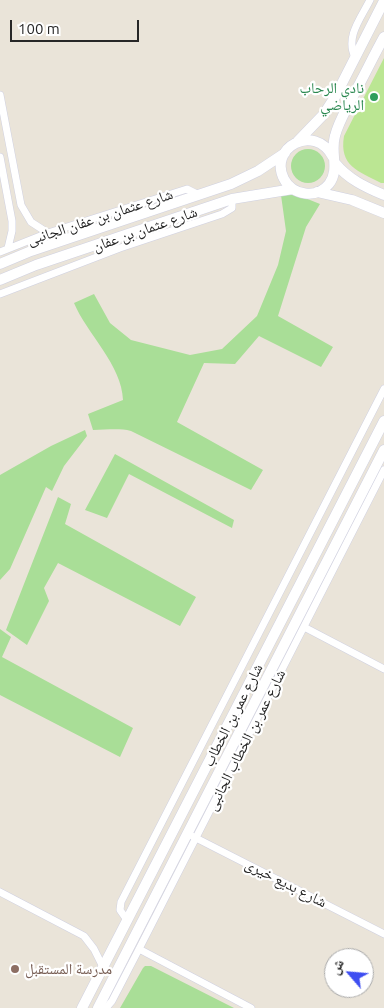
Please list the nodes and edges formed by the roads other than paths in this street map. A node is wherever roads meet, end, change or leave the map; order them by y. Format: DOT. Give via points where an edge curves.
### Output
graph roads {
  1 [pos="370,0"];
  2 [pos="384,0"];
  3 [pos="384,37"];
  4 [pos="355,57"];
  5 [pos="0,95"];
  6 [pos="296,142"];
  7 [pos="285,153"];
  8 [pos="0,157"];
  9 [pos="334,160"];
  10 [pos="293,189"];
  11 [pos="316,192"];
  12 [pos="198,195"];
  13 [pos="384,195"];
  14 [pos="232,199"];
  15 [pos="384,213"];
  16 [pos="48,233"];
  17 [pos="8,248"];
  18 [pos="31,251"];
  19 [pos="0,252"];
  20 [pos="0,264"];
  21 [pos="36,266"];
  22 [pos="0,280"];
  23 [pos="0,294"];
  24 [pos="384,389"];
  25 [pos="384,421"];
  26 [pos="384,450"];
  27 [pos="384,470"];
  28 [pos="304,627"];
  29 [pos="257,668"];
  30 [pos="384,669"];
  31 [pos="269,674"];
  32 [pos="191,835"];
  33 [pos="0,892"];
  34 [pos="127,920"];
  35 [pos="384,934"];
  36 [pos="139,949"];
  37 [pos="103,967"];
  38 [pos="82,1008"];
  39 [pos="98,1008"];
  40 [pos="106,1008"];
  41 [pos="251,1008"];
  1 -- 4 [label="street" via="352,35"];
  2 -- 4 [label="street"];
  3 -- 9 [label="street" via="341,120 335,136"];
  4 -- 6 [label="street" via="335,97"];
  5 -- 16 [label="street" via="21,205 31,222"];
  6 -- 7 [label="street"];
  6 -- 9 [label="street" via="318,142 330,150"];
  7 -- 10 [label="street" via="283,176"];
  7 -- 12 [label="street, شارع عثمان بن عفان" via="244,178"];
  8 -- 17 [label="street" via="12,221"];
  9 -- 11 [label="street" via="329,184"];
  9 -- 13 [label="street" via="342,172"];
  10 -- 11 [label="street" via="308,194"];
  10 -- 14 [label="street, شارع عثمان بن عفان"];
  11 -- 15 [label="street" via="352,200"];
  12 -- 16 [label="street, شارع عثمان بن عفان الجانبى" via="187,188"];
  12 -- 18 [label="street, شارع عثمان بن عفان"];
  14 -- 21 [label="street, شارع عثمان بن عفان"];
  14 -- 23 [label="street" via="232,208 222,214 120,248"];
  16 -- 17 [label="street, شارع عثمان بن عفان الجانبى"];
  17 -- 19 [label="street, شارع عثمان بن عفان الجانبى"];
  18 -- 20 [label="street, شارع عثمان بن عفان"];
  18 -- 21 [label="street"];
  21 -- 22 [label="street, شارع عثمان بن عفان"];
  24 -- 34 [label="street" via="148,846 121,902 120,910"];
  25 -- 29 [label="street, شارع عمر بن الخطاب"];
  26 -- 31 [label="street, شارع عمر بن الخطاب"];
  27 -- 28 [label="street, شارع عمر بن الخطاب الجانبى"];
  28 -- 30 [label="street"];
  28 -- 32 [label="street, شارع عمر بن الخطاب الجانبى"];
  29 -- 31 [label="street"];
  29 -- 34 [label="street, شارع عمر بن الخطاب"];
  31 -- 32 [label="street, شارع عمر بن الخطاب"];
  32 -- 35 [label="street, شارع بديع خيرى"];
  32 -- 36 [label="street, شارع عمر بن الخطاب الجانبى"];
  32 -- 39 [label="street, شارع عمر بن الخطاب"];
  33 -- 37 [label="street" via="84,936"];
  34 -- 37 [label="street, شارع عمر بن الخطاب"];
  36 -- 40 [label="street, شارع عمر بن الخطاب الجانبى"];
  36 -- 41 [label="street"];
  37 -- 38 [label="street, شارع عمر بن الخطاب"];
}
